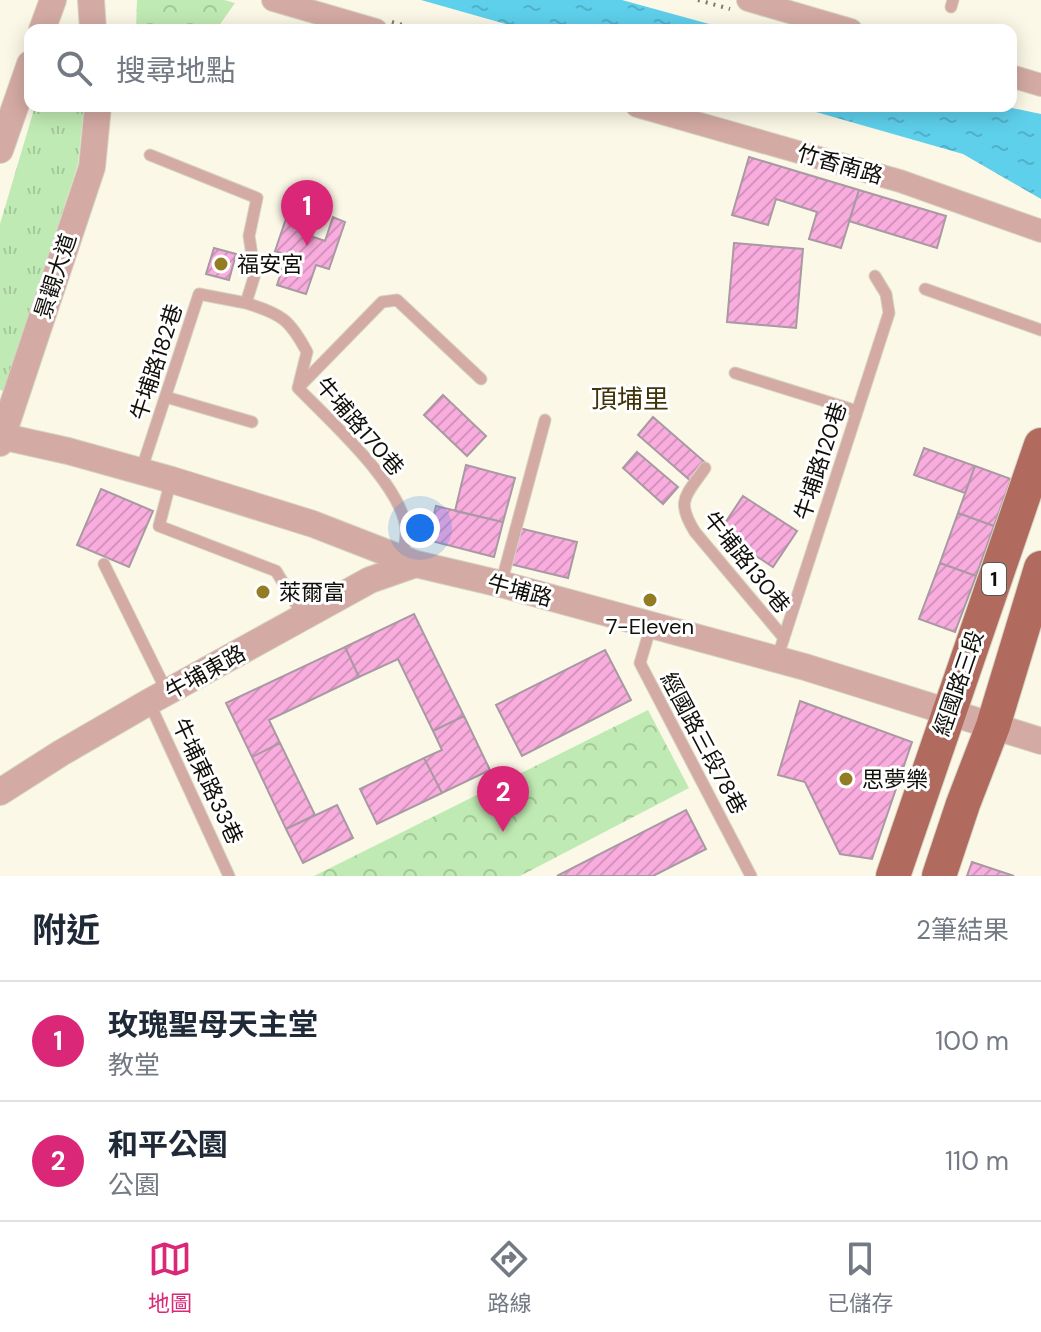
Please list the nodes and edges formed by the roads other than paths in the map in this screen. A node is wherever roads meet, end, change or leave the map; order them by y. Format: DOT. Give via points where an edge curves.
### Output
graph roads {
  1 [pos="53,0"];
  2 [pos="91,0"];
  3 [pos="273,0"];
  4 [pos="748,0"];
  5 [pos="44,24"];
  6 [pos="93,24"];
  7 [pos="355,24"];
  8 [pos="830,24"];
  9 [pos="1017,78"];
  10 [pos="24,81"];
  11 [pos="1041,85"];
  12 [pos="97,112"];
  13 [pos="658,112"];
  14 [pos="0,150"];
  15 [pos="150,155"];
  16 [pos="1041,231"];
  17 [pos="875,276"];
  18 [pos="925,289"];
  19 [pos="246,303"];
  20 [pos="1041,330"];
  21 [pos="735,373"];
  22 [pos="481,379"];
  23 [pos="298,388"];
  24 [pos="166,397"];
  25 [pos="857,411"];
  26 [pos="545,420"];
  27 [pos="252,422"];
  28 [pos="1,438"];
  29 [pos="1041,445"];
  30 [pos="705,468"];
  31 [pos="141,471"];
  32 [pos="172,480"];
  33 [pos="409,561"];
  34 [pos="104,564"];
  35 [pos="1041,568"];
  36 [pos="501,584"];
  37 [pos="304,617"];
  38 [pos="651,626"];
  39 [pos="780,649"];
  40 [pos="158,698"];
  41 [pos="948,713"];
  42 [pos="993,726"];
  43 [pos="1041,741"];
  44 [pos="0,792"];
  45 [pos="229,876"];
  46 [pos="751,876"];
  47 [pos="893,876"];
  48 [pos="939,876"];
  1 -- 5 [label="street"];
  2 -- 6 [label="street"];
  3 -- 7 [label="street"];
  4 -- 8 [label="street"];
  9 -- 11 [label="street"];
  10 -- 14 [label="street"];
  12 -- 28 [label="street, 景觀大道" via="92,167"];
  13 -- 16 [label="street, 竹香南路" via="900,181"];
  15 -- 19 [label="lane" via="257,198 249,236 255,274"];
  17 -- 25 [label="lane, 牛埔路120巷" via="889,313"];
  18 -- 20 [label="lane"];
  19 -- 23 [label="lane, 牛埔路170巷" via="273,311 292,325 307,352"];
  19 -- 24 [label="lane, 牛埔路182巷" via="199,294"];
  21 -- 25 [label="lane"];
  22 -- 23 [label="lane" via="397,300 382,302"];
  23 -- 33 [label="lane, 牛埔路170巷" via="371,463 398,503"];
  24 -- 27 [label="lane"];
  24 -- 31 [label="lane, 牛埔路182巷"];
  25 -- 39 [label="lane, 牛埔路120巷"];
  26 -- 36 [label="lane"];
  28 -- 31 [label="street, 牛埔路"];
  29 -- 41 [label="main road, 經國路三段 / 1"];
  30 -- 39 [label="lane, 牛埔路130巷" via="684,500 684,515"];
  31 -- 32 [label="street, 牛埔路"];
  32 -- 33 [label="street, 牛埔路"];
  32 -- 37 [label="lane" via="159,526 276,571"];
  33 -- 36 [label="street, 牛埔路"];
  33 -- 37 [label="street, 牛埔東路"];
  34 -- 40 [label="lane, 牛埔東路33巷"];
  35 -- 42 [label="main road, 經國路三段 / 1"];
  36 -- 38 [label="street, 牛埔路"];
  37 -- 40 [label="street, 牛埔東路"];
  38 -- 39 [label="street, 牛埔路"];
  38 -- 46 [label="lane, 經國路三段78巷" via="640,663"];
  39 -- 41 [label="street, 牛埔路"];
  40 -- 44 [label="street, 牛埔東路"];
  40 -- 45 [label="lane, 牛埔東路33巷"];
  41 -- 42 [label="street, 牛埔路"];
  41 -- 47 [label="main road, 經國路三段 / 1"];
  42 -- 43 [label="street, 牛埔路"];
  42 -- 48 [label="main road, 經國路三段 / 1"];
}
